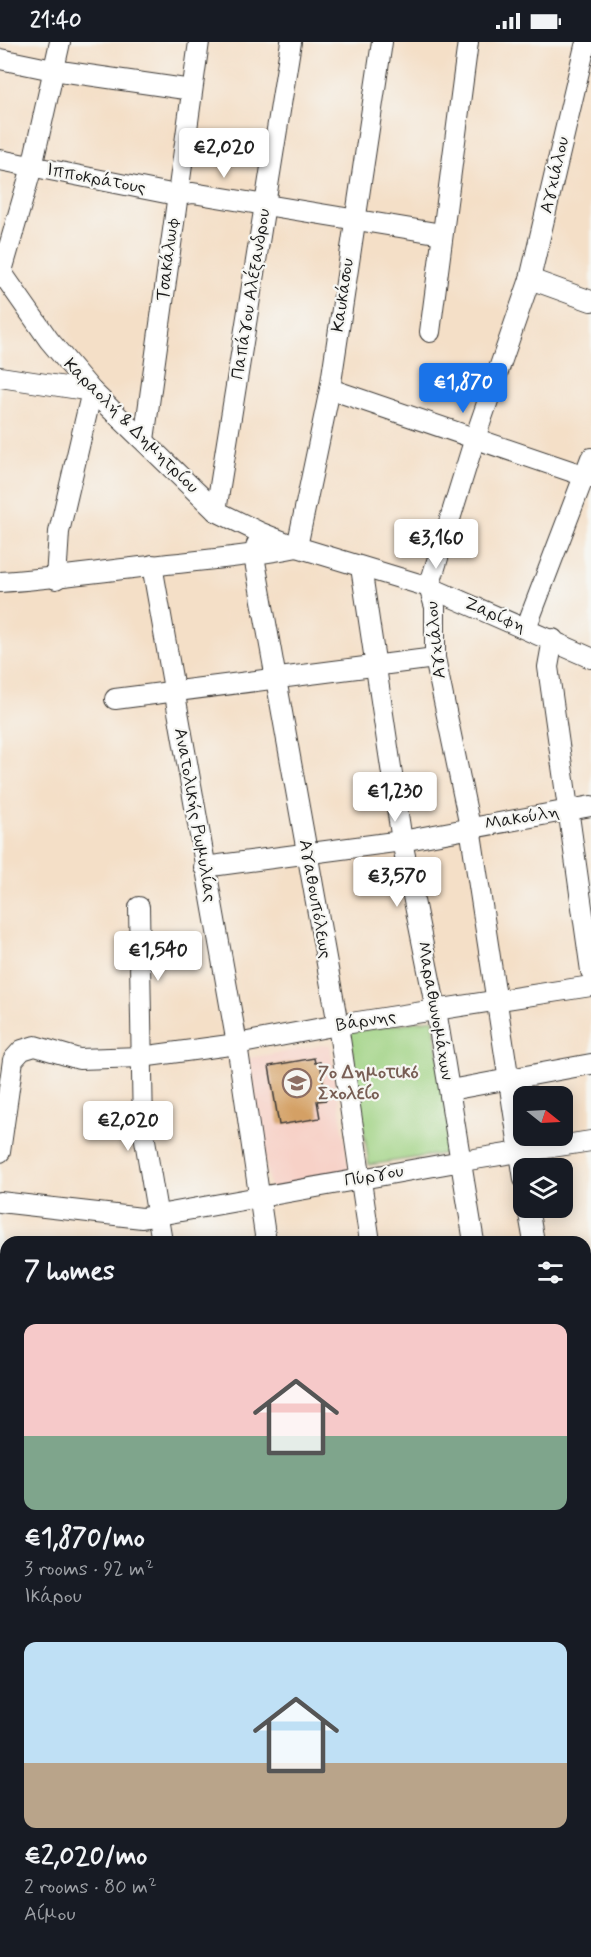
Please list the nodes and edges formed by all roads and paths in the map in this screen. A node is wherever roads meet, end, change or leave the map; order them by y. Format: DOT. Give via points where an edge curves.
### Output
graph roads {
  1 [pos="60,42"];
  2 [pos="199,42"];
  3 [pos="291,42"];
  4 [pos="382,42"];
  5 [pos="468,42"];
  6 [pos="582,45"];
  7 [pos="0,59"];
  8 [pos="53,70"];
  9 [pos="192,90"];
  10 [pos="0,160"];
  11 [pos="32,167"];
  12 [pos="176,195"];
  13 [pos="265,204"];
  14 [pos="353,220"];
  15 [pos="442,234"];
  16 [pos="0,273"];
  17 [pos="530,279"];
  18 [pos="591,301"];
  19 [pos="430,332"];
  20 [pos="0,376"];
  21 [pos="330,389"];
  22 [pos="92,391"];
  23 [pos="475,438"];
  24 [pos="144,440"];
  25 [pos="589,470"];
  26 [pos="216,511"];
  27 [pos="259,532"];
  28 [pos="297,547"];
  29 [pos="254,556"];
  30 [pos="152,566"];
  31 [pos="361,567"];
  32 [pos="56,579"];
  33 [pos="0,582"];
  34 [pos="429,587"];
  35 [pos="526,628"];
  36 [pos="553,639"];
  37 [pos="435,658"];
  38 [pos="591,658"];
  39 [pos="375,665"];
  40 [pos="275,679"];
  41 [pos="174,693"];
  42 [pos="115,699"];
  43 [pos="591,806"];
  44 [pos="567,810"];
  45 [pos="470,827"];
  46 [pos="402,841"];
  47 [pos="306,853"];
  48 [pos="204,867"];
  49 [pos="139,907"];
  50 [pos="591,971"];
  51 [pos="591,986"];
  52 [pos="495,1000"];
  53 [pos="436,1010"];
  54 [pos="338,1025"];
  55 [pos="237,1044"];
  56 [pos="141,1056"];
  57 [pos="591,1064"];
  58 [pos="507,1080"];
  59 [pos="450,1090"];
  60 [pos="591,1140"];
  61 [pos="0,1152"];
  62 [pos="519,1152"];
  63 [pos="520,1158"];
  64 [pos="462,1161"];
  65 [pos="361,1178"];
  66 [pos="259,1197"];
  67 [pos="0,1202"];
  68 [pos="157,1216"];
  69 [pos="530,1218"];
  70 [pos="161,1236"];
  71 [pos="265,1236"];
  72 [pos="369,1236"];
  73 [pos="473,1236"];
  74 [pos="533,1236"];
  1 -- 8 [label="street"];
  2 -- 9 [label="street, Τσακάλωφ"];
  3 -- 13 [label="street, Παπάγου Αλέξανδρου"];
  4 -- 14 [label="street, Καυκάσου"];
  5 -- 15 [label="street"];
  6 -- 17 [label="street, Αγχιάλου"];
  7 -- 8 [label="street"];
  8 -- 9 [label="street"];
  8 -- 11 [label="street"];
  9 -- 12 [label="street, Τσακάλωφ"];
  10 -- 11 [label="street, Ιπποκράτους"];
  11 -- 12 [label="street, Ιπποκράτους"];
  11 -- 16 [label="street"];
  12 -- 13 [label="street, Ιπποκράτους" via="193,193"];
  12 -- 24 [label="street, Τσακάλωφ"];
  13 -- 14 [label="street, Ιπποκράτους"];
  13 -- 26 [label="street, Παπάγου Αλέξανδρου"];
  14 -- 15 [label="street, Ιπποκράτους"];
  14 -- 21 [label="street, Καυκάσου"];
  15 -- 19 [label="street"];
  16 -- 22 [label="street, Καραολή & Δημητρίου"];
  17 -- 18 [label="street"];
  17 -- 23 [label="street, Αγχιάλου"];
  20 -- 22 [label="street"];
  21 -- 23 [label="street"];
  21 -- 28 [label="street, Καυκάσου"];
  22 -- 24 [label="street, Καραολή & Δημητρίου"];
  22 -- 32 [label="street" via="59,532"];
  23 -- 25 [label="street"];
  23 -- 34 [label="street, Αγχιάλου"];
  24 -- 26 [label="street, Καραολή & Δημητρίου"];
  25 -- 35 [label="street"];
  26 -- 27 [label="street, Καραολή & Δημητρίου"];
  27 -- 28 [label="street, Ζαρίφη"];
  27 -- 29 [label="street"];
  28 -- 29 [label="street"];
  28 -- 31 [label="street, Ζαρίφη"];
  29 -- 30 [label="street"];
  29 -- 40 [label="street, Αγαθουπόλεως"];
  30 -- 32 [label="street"];
  30 -- 41 [label="street, Ανατολικής Ρωμυλίας"];
  31 -- 34 [label="street, Ζαρίφη"];
  31 -- 39 [label="street, Μαραθωνομάχων"];
  32 -- 33 [label="street"];
  34 -- 35 [label="street, Ζαρίφη"];
  34 -- 37 [label="street, Αγχιάλου" via="435,607"];
  35 -- 36 [label="street, Ζαρίφη"];
  36 -- 38 [label="street, Ζαρίφη"];
  36 -- 44 [label="street" via="548,668"];
  37 -- 39 [label="street"];
  37 -- 45 [label="street, Αγχιάλου"];
  39 -- 40 [label="street"];
  39 -- 46 [label="street, Μαραθωνομάχων"];
  40 -- 41 [label="street"];
  40 -- 47 [label="street, Αγαθουπόλεως"];
  41 -- 42 [label="street"];
  41 -- 48 [label="street, Ανατολικής Ρωμυλίας"];
  43 -- 44 [label="street, Μακούλη"];
  44 -- 45 [label="street, Μακούλη"];
  44 -- 50 [label="street"];
  45 -- 46 [label="street, Μακούλη"];
  45 -- 52 [label="street, Αγχιάλου"];
  46 -- 47 [label="street, Μακούλη"];
  46 -- 53 [label="street, Μαραθωνομάχων"];
  47 -- 48 [label="street, Μακούλη"];
  47 -- 54 [label="street, Αγαθουπόλεως"];
  48 -- 55 [label="street, Ανατολικής Ρωμυλίας"];
  49 -- 56 [label="street"];
  51 -- 52 [label="street, Βάρνης"];
  52 -- 53 [label="street, Βάρνης"];
  52 -- 58 [label="street, Αγχιάλου"];
  53 -- 54 [label="street, Βάρνης"];
  53 -- 59 [label="street, Μαραθωνομάχων"];
  54 -- 55 [label="street, Βάρνης"];
  54 -- 65 [label="street, Αγαθουπόλεως"];
  55 -- 56 [label="street, Βάρνης"];
  55 -- 66 [label="street, Ανατολικής Ρωμυλίας"];
  56 -- 61 [label="street, Βάρνης" via="79,1059 36,1046 22,1050 13,1060"];
  56 -- 68 [label="street" via="143,1128"];
  57 -- 58 [label="street"];
  58 -- 59 [label="street"];
  58 -- 62 [label="street, Αγχιάλου"];
  59 -- 64 [label="street, Μαραθωνομάχων"];
  60 -- 62 [label="street, Πύργου"];
  62 -- 63 [label="street, Αγχιάλου"];
  62 -- 64 [label="street, Πύργου"];
  64 -- 65 [label="street, Πύργου"];
  64 -- 73 [label="street, Μαραθωνομάχων"];
  65 -- 66 [label="street, Πύργου"];
  65 -- 72 [label="street, Αγαθουπόλεως"];
  66 -- 68 [label="street, Πύργου"];
  66 -- 71 [label="street, Ανατολικής Ρωμυλίας"];
  67 -- 68 [label="street, Πύργου" via="142,1218"];
  68 -- 70 [label="street"];
  69 -- 74 [label="street"];
}
